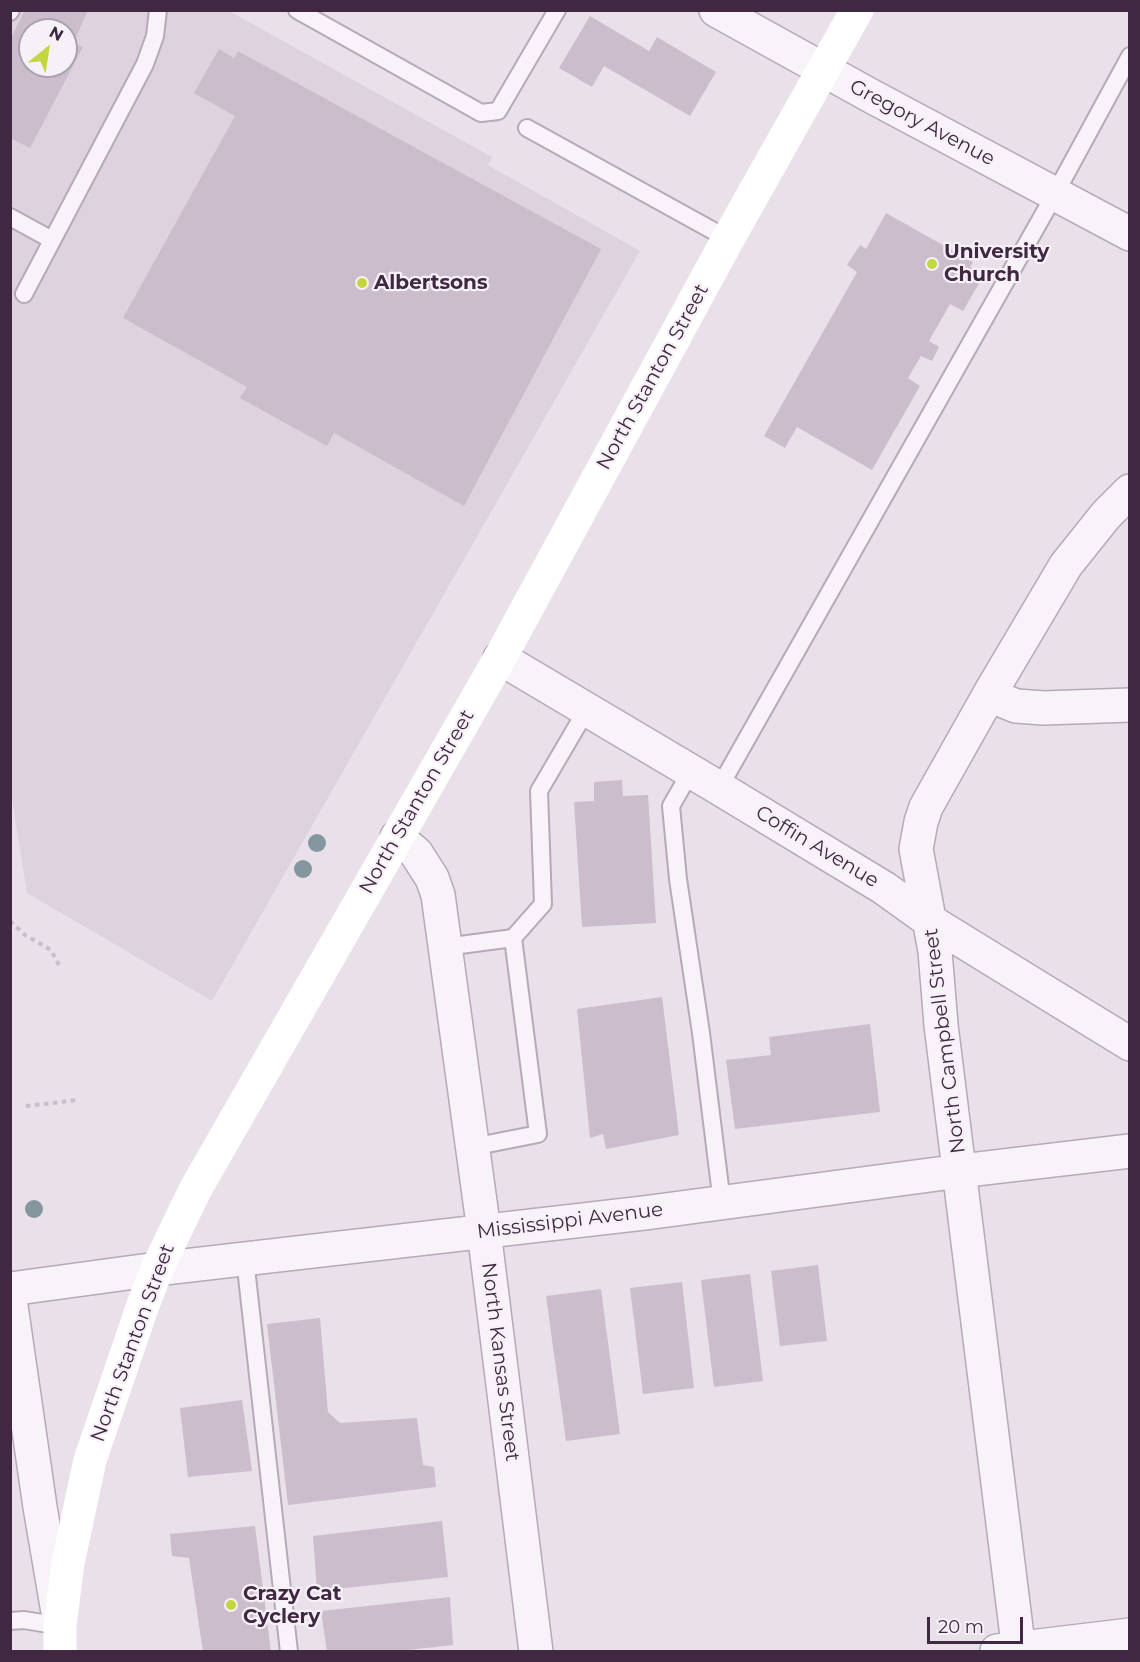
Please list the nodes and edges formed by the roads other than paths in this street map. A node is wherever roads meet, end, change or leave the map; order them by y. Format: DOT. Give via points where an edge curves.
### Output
graph roads {
  1 [pos="158,10"];
  2 [pos="297,10"];
  3 [pos="557,10"];
  4 [pos="716,10"];
  5 [pos="857,10"];
  6 [pos="1130,57"];
  7 [pos="823,70"];
  8 [pos="527,128"];
  9 [pos="1055,194"];
  10 [pos="10,218"];
  11 [pos="1130,234"];
  12 [pos="728,239"];
  13 [pos="52,240"];
  14 [pos="24,294"];
  15 [pos="1130,491"];
  16 [pos="500,658"];
  17 [pos="989,695"];
  18 [pos="1130,705"];
  19 [pos="587,709"];
  20 [pos="691,771"];
  21 [pos="719,788"];
  22 [pos="397,837"];
  23 [pos="930,921"];
  24 [pos="513,938"];
  25 [pos="445,947"];
  26 [pos="1130,1044"];
  27 [pos="472,1147"];
  28 [pos="1130,1151"];
  29 [pos="960,1171"];
  30 [pos="722,1203"];
  31 [pos="484,1231"];
  32 [pos="245,1259"];
  33 [pos="157,1269"];
  34 [pos="10,1289"];
  35 [pos="10,1299"];
  36 [pos="10,1621"];
  37 [pos="1130,1635"];
  38 [pos="60,1639"];
  39 [pos="1011,1651"];
  40 [pos="290,1652"];
  41 [pos="536,1652"];
  1 -- 13 [label="lane" via="155,36 145,64"];
  2 -- 3 [label="lane" via="481,113 498,111"];
  4 -- 7 [label="street, Gregory Avenue"];
  5 -- 7 [label="street, North Stanton Street"];
  6 -- 9 [label="lane"];
  7 -- 9 [label="street, Gregory Avenue"];
  7 -- 12 [label="street, North Stanton Street"];
  8 -- 12 [label="lane"];
  9 -- 11 [label="street, Gregory Avenue"];
  9 -- 21 [label="lane"];
  10 -- 13 [label="lane"];
  12 -- 16 [label="street, North Stanton Street"];
  13 -- 14 [label="lane"];
  15 -- 17 [label="street, North Campbell Street" via="1066,565"];
  16 -- 19 [label="street, Coffin Avenue"];
  16 -- 22 [label="street, North Stanton Street"];
  17 -- 18 [label="street" via="1016,706 1044,708"];
  17 -- 23 [label="street, North Campbell Street" via="921,822 916,849"];
  19 -- 20 [label="street, Coffin Avenue"];
  19 -- 24 [label="lane" via="539,791 543,904"];
  20 -- 21 [label="street, Coffin Avenue"];
  20 -- 30 [label="lane" via="671,806"];
  21 -- 23 [label="street, Coffin Avenue" via="884,888"];
  22 -- 25 [label="street, North Kansas Street" via="416,853 432,878"];
  22 -- 33 [label="street, North Stanton Street" via="209,1165"];
  23 -- 26 [label="street, Coffin Avenue"];
  23 -- 29 [label="street, North Campbell Street"];
  24 -- 25 [label="lane"];
  24 -- 27 [label="lane" via="538,1134"];
  25 -- 27 [label="street, North Kansas Street"];
  27 -- 31 [label="street, North Kansas Street"];
  28 -- 29 [label="street, Mississippi Avenue"];
  29 -- 30 [label="street, Mississippi Avenue"];
  29 -- 39 [label="street, North Campbell Street"];
  30 -- 31 [label="street, Mississippi Avenue"];
  31 -- 32 [label="street, Mississippi Avenue"];
  31 -- 41 [label="street, North Kansas Street"];
  32 -- 33 [label="street, Mississippi Avenue"];
  32 -- 40 [label="lane"];
  33 -- 34 [label="street, Mississippi Avenue"];
  33 -- 38 [label="street, North Stanton Street" via="90,1460 68,1563"];
  35 -- 38 [label="street"];
  36 -- 38 [label="lane" via="24,1620"];
  37 -- 39 [label="street"];
}
